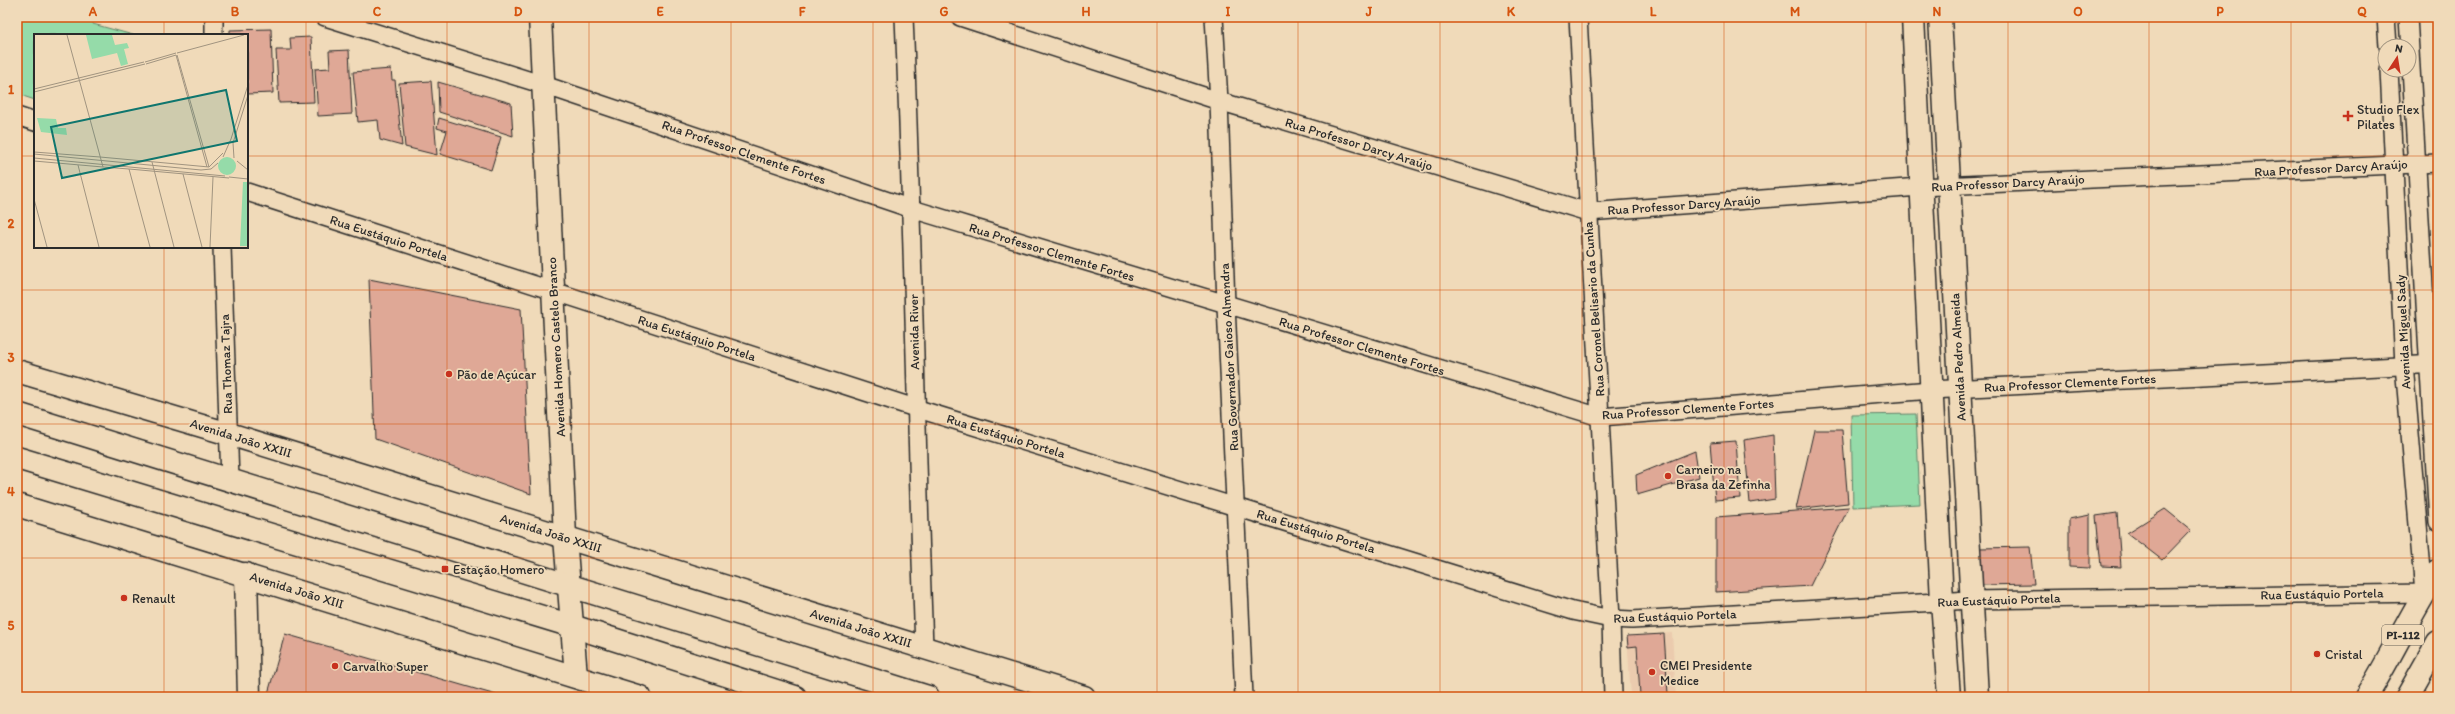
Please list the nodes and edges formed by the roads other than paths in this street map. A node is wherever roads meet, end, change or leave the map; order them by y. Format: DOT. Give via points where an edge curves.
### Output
graph roads {
  1 [pos="214,17"];
  2 [pos="325,17"];
  3 [pos="540,17"];
  4 [pos="904,17"];
  5 [pos="960,17"];
  6 [pos="1214,17"];
  7 [pos="1578,17"];
  8 [pos="1913,17"];
  9 [pos="1940,17"];
  10 [pos="2386,17"];
  11 [pos="2408,17"];
  12 [pos="214,34"];
  13 [pos="2387,38"];
  14 [pos="2390,78"];
  15 [pos="544,85"];
  16 [pos="1220,101"];
  17 [pos="17,116"];
  18 [pos="34,122"];
  19 [pos="2438,163"];
  20 [pos="2417,164"];
  21 [pos="2395,165"];
  22 [pos="1950,186"];
  23 [pos="1920,187"];
  24 [pos="248,192"];
  25 [pos="912,209"];
  26 [pos="1588,212"];
  27 [pos="222,248"];
  28 [pos="554,292"];
  29 [pos="1226,305"];
  30 [pos="2434,364"];
  31 [pos="2404,365"];
  32 [pos="17,371"];
  33 [pos="1959,388"];
  34 [pos="1931,390"];
  35 [pos="915,408"];
  36 [pos="17,414"];
  37 [pos="1600,417"];
  38 [pos="229,434"];
  39 [pos="17,458"];
  40 [pos="230,480"];
  41 [pos="17,505"];
  42 [pos="1236,507"];
  43 [pos="2438,522"];
  44 [pos="565,537"];
  45 [pos="2438,572"];
  46 [pos="246,574"];
  47 [pos="568,584"];
  48 [pos="2424,593"];
  49 [pos="1970,600"];
  50 [pos="1942,601"];
  51 [pos="1611,619"];
  52 [pos="572,626"];
  53 [pos="2438,642"];
  54 [pos="924,647"];
  55 [pos="576,676"];
  56 [pos="249,697"];
  57 [pos="640,697"];
  58 [pos="795,697"];
  59 [pos="928,697"];
  60 [pos="1084,697"];
  61 [pos="1244,697"];
  62 [pos="1613,697"];
  63 [pos="1949,697"];
  64 [pos="1977,697"];
  65 [pos="2366,697"];
  66 [pos="2407,697"];
  1 -- 12 [label="street"];
  2 -- 15 [label="street, Rua Professor Clemente Fortes"];
  3 -- 15 [label="main road, Avenida Homero Castelo Branco"];
  4 -- 25 [label="street, Avenida River"];
  5 -- 16 [label="street, Rua Professor Darcy Araújo"];
  6 -- 16 [label="street, Rua Governador Gaioso Almendra"];
  7 -- 26 [label="street, Rua Coronel Belisario da Cunha"];
  8 -- 23 [label="main road"];
  9 -- 22 [label="main road, Avenida Pedro Almeida"];
  10 -- 13 [label="street"];
  11 -- 20 [label="street, Avenida Miguel Sady"];
  14 -- 21 [label="street, Avenida Miguel Sady"];
  15 -- 25 [label="street, Rua Professor Clemente Fortes"];
  15 -- 28 [label="main road, Avenida Homero Castelo Branco"];
  16 -- 26 [label="street, Rua Professor Darcy Araújo"];
  16 -- 29 [label="street, Rua Governador Gaioso Almendra"];
  17 -- 18 [label="street"];
  19 -- 20 [label="street, Rua Professor Darcy Araújo"];
  20 -- 21 [label="street, Rua Professor Darcy Araújo"];
  20 -- 30 [label="street, Avenida Miguel Sady"];
  21 -- 22 [label="street, Rua Professor Darcy Araújo"];
  21 -- 31 [label="street, Avenida Miguel Sady"];
  22 -- 23 [label="street, Rua Professor Darcy Araújo"];
  22 -- 33 [label="main road, Avenida Pedro Almeida"];
  23 -- 26 [label="street, Rua Professor Darcy Araújo"];
  23 -- 34 [label="main road"];
  24 -- 28 [label="street, Rua Eustáquio Portela"];
  25 -- 29 [label="street, Rua Professor Clemente Fortes"];
  25 -- 35 [label="street, Avenida River"];
  26 -- 37 [label="street, Rua Coronel Belisario da Cunha"];
  27 -- 38 [label="street, Rua Thomaz Tajra"];
  28 -- 35 [label="street, Rua Eustáquio Portela"];
  28 -- 44 [label="main road, Avenida Homero Castelo Branco"];
  29 -- 37 [label="street, Rua Professor Clemente Fortes"];
  29 -- 42 [label="street, Rua Governador Gaioso Almendra"];
  30 -- 31 [label="street, Rua Professor Clemente Fortes"];
  30 -- 43 [label="street, Avenida Miguel Sady"];
  31 -- 33 [label="street, Rua Professor Clemente Fortes"];
  31 -- 48 [label="street, Avenida Miguel Sady"];
  32 -- 38 [label="main road, Avenida João XXIII"];
  33 -- 34 [label="street, Rua Professor Clemente Fortes"];
  33 -- 49 [label="main road, Avenida Pedro Almeida"];
  34 -- 37 [label="street, Rua Professor Clemente Fortes"];
  34 -- 50 [label="main road"];
  35 -- 42 [label="street, Rua Eustáquio Portela"];
  35 -- 54 [label="street, Avenida River"];
  36 -- 40 [label="main road"];
  37 -- 51 [label="street, Rua Coronel Belisario da Cunha"];
  38 -- 40 [label="street, Rua Thomaz Tajra"];
  38 -- 44 [label="main road, Avenida João XXIII"];
  39 -- 52 [label="main road"];
  40 -- 47 [label="main road"];
  41 -- 46 [label="main road, Avenida João XIII"];
  42 -- 51 [label="street, Rua Eustáquio Portela" via="1573,611"];
  42 -- 61 [label="street, Rua Governador Gaioso Almendra"];
  44 -- 47 [label="main road, Avenida Homero Castelo Branco"];
  44 -- 54 [label="main road, Avenida João XXIII"];
  45 -- 48 [label="main road, PI-112"];
  46 -- 55 [label="main road, Avenida João XIII"];
  46 -- 56 [label="main road"];
  47 -- 52 [label="main road, Avenida Homero Castelo Branco"];
  47 -- 59 [label="main road"];
  48 -- 49 [label="street, Rua Eustáquio Portela"];
  48 -- 65 [label="main road, PI-112" via="2395,650"];
  49 -- 50 [label="street, Rua Eustáquio Portela"];
  49 -- 64 [label="main road, Avenida Pedro Almeida"];
  50 -- 51 [label="street, Rua Eustáquio Portela" via="1632,620"];
  50 -- 63 [label="main road"];
  51 -- 62 [label="street, Rua Coronel Belisario da Cunha"];
  52 -- 55 [label="main road, Avenida Homero Castelo Branco"];
  52 -- 58 [label="main road"];
  53 -- 66 [label="main road, PI-112"];
  54 -- 60 [label="main road, Avenida João XXIII"];
  55 -- 57 [label="main road"];
}
